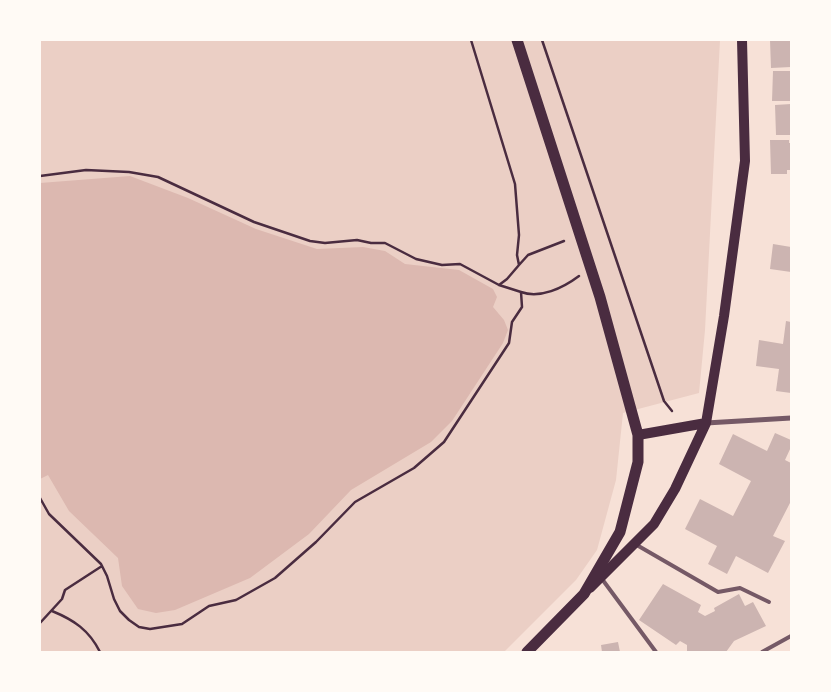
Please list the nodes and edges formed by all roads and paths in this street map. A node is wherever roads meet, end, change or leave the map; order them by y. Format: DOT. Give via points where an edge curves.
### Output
graph roads {
  1 [pos="471,40"];
  2 [pos="517,40"];
  3 [pos="542,40"];
  4 [pos="742,40"];
  5 [pos="40,176"];
  6 [pos="564,241"];
  7 [pos="519,265"];
  8 [pos="579,276"];
  9 [pos="499,284"];
  10 [pos="521,292"];
  11 [pos="672,411"];
  12 [pos="791,418"];
  13 [pos="706,423"];
  14 [pos="638,435"];
  15 [pos="40,498"];
  16 [pos="635,544"];
  17 [pos="102,566"];
  18 [pos="601,577"];
  19 [pos="584,594"];
  20 [pos="768,602"];
  21 [pos="52,611"];
  22 [pos="40,623"];
  23 [pos="791,636"];
  24 [pos="100,652"];
  25 [pos="526,652"];
  26 [pos="656,652"];
  27 [pos="762,652"];
  1 -- 7 [label="path" via="515,184"];
  2 -- 14 [label="main road" via="600,297"];
  3 -- 11 [label="path" via="664,401"];
  4 -- 13 [label="main road" via="745,161"];
  5 -- 9 [label="path" via="86,170 158,177 254,222 310,241 385,243 416,259 442,265 460,264"];
  6 -- 7 [label="path" via="528,255"];
  7 -- 9 [label="path"];
  8 -- 10 [label="path" via="544,293 532,296"];
  9 -- 10 [label="path"];
  10 -- 17 [label="path" via="522,307 512,322 509,343 444,442 414,468 355,502 275,578 236,600 209,606 182,624 150,628 139,627 120,610"];
  12 -- 13 [label="street"];
  13 -- 14 [label="main road"];
  13 -- 16 [label="main road" via="654,524"];
  14 -- 19 [label="main road" via="638,462 620,532"];
  15 -- 17 [label="path" via="50,514"];
  16 -- 18 [label="main road"];
  16 -- 20 [label="lane" via="718,592 740,588"];
  17 -- 21 [label="path" via="65,590"];
  18 -- 19 [label="main road"];
  18 -- 26 [label="lane"];
  19 -- 25 [label="main road"];
  21 -- 22 [label="path"];
  21 -- 24 [label="path" via="82,626"];
  23 -- 27 [label="lane"];
}
